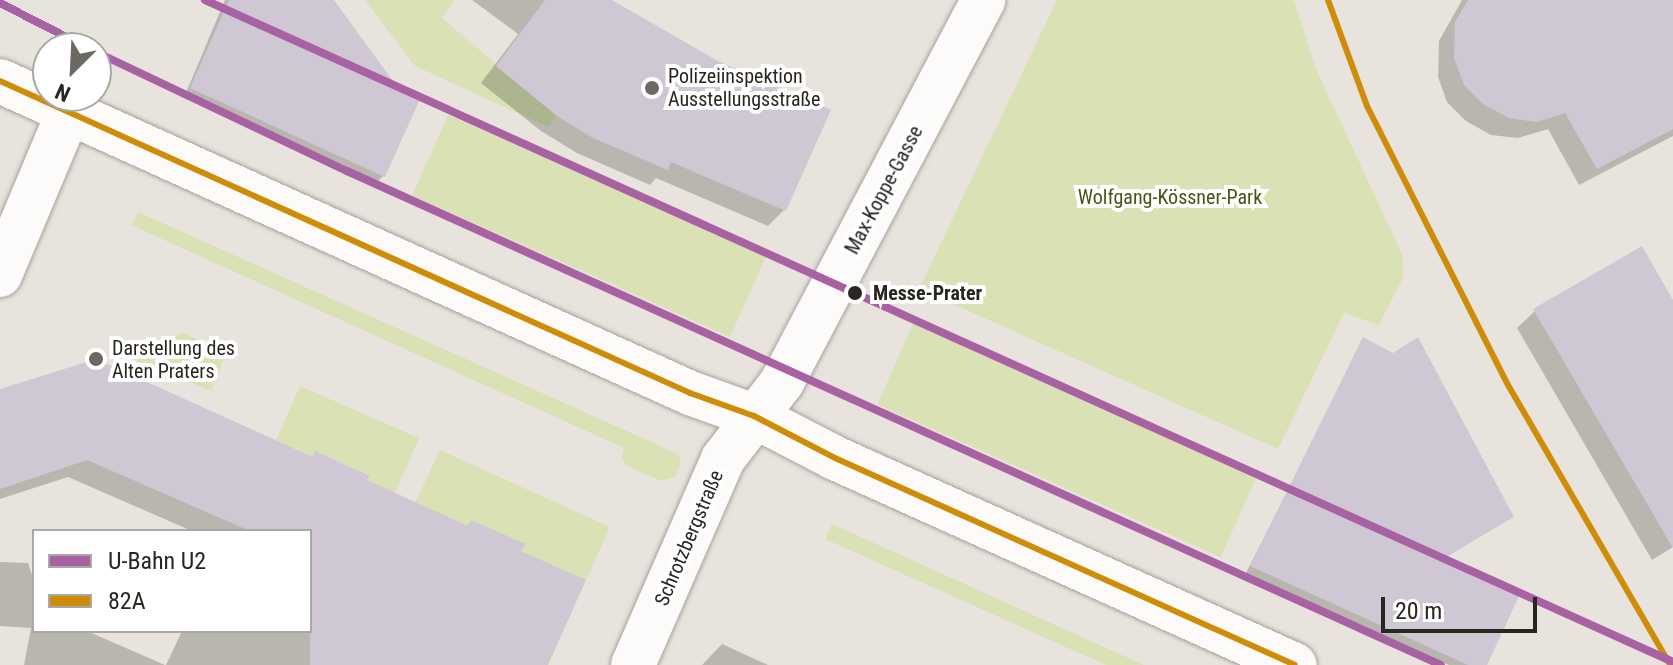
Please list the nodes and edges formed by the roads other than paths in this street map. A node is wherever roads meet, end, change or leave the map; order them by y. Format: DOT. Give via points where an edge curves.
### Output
graph roads {
  1 [pos="983,0"];
  2 [pos="0,81"];
  3 [pos="32,95"];
  4 [pos="69,112"];
  5 [pos="71,112"];
  6 [pos="0,275"];
  7 [pos="754,416"];
  8 [pos="633,665"];
  9 [pos="1295,665"];
  1 -- 7 [label="main road, Max-Koppe-Gasse" via="782,382"];
  2 -- 3 [label="main road"];
  4 -- 6 [label="main road"];
  5 -- 7 [label="main road" via="676,387"];
  7 -- 8 [label="main road, Schrotzbergstraße" via="723,459"];
  7 -- 9 [label="main road" via="835,458"];
}
